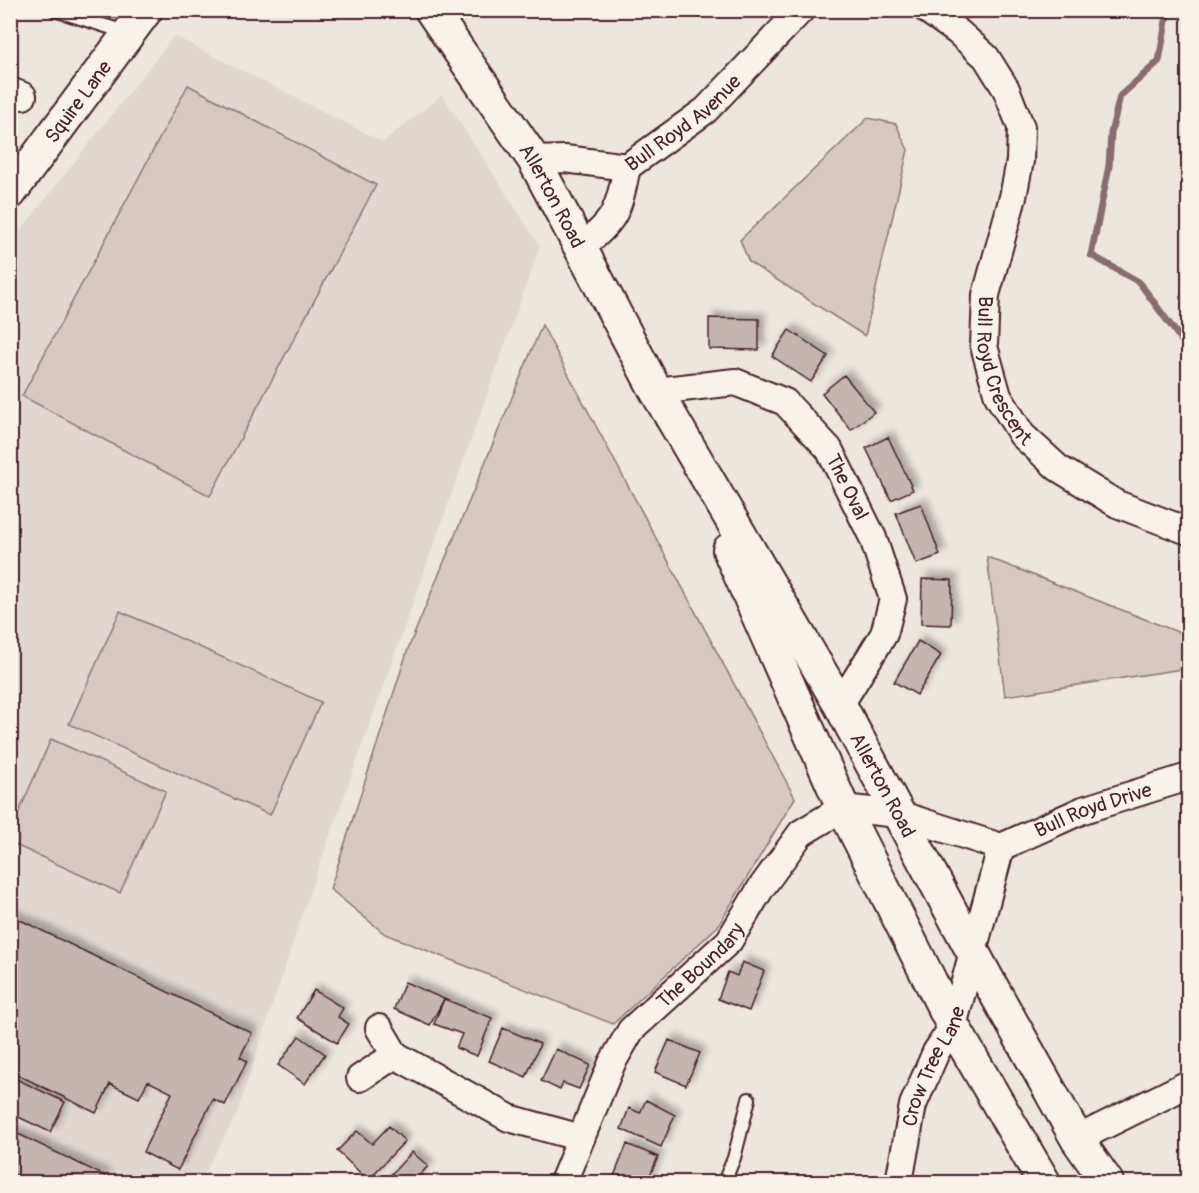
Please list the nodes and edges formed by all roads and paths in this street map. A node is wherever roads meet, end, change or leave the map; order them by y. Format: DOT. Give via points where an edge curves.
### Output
graph roads {
  1 [pos="55,10"];
  2 [pos="431,10"];
  3 [pos="801,10"];
  4 [pos="927,10"];
  5 [pos="138,22"];
  6 [pos="534,160"];
  7 [pos="627,166"];
  8 [pos="10,193"];
  9 [pos="580,248"];
  10 [pos="656,391"];
  11 [pos="1188,531"];
  12 [pos="840,705"];
  13 [pos="1188,777"];
  14 [pos="843,808"];
  15 [pos="898,814"];
  16 [pos="1001,847"];
  17 [pos="974,952"];
  18 [pos="953,1026"];
  19 [pos="379,1028"];
  20 [pos="395,1055"];
  21 [pos="360,1078"];
  22 [pos="1188,1084"];
  23 [pos="749,1099"];
  24 [pos="581,1138"];
  25 [pos="1077,1139"];
  26 [pos="563,1182"];
  27 [pos="724,1182"];
  28 [pos="899,1182"];
  29 [pos="1044,1182"];
  30 [pos="1107,1182"];
  1 -- 5 [label="lane"];
  2 -- 6 [label="street, Allerton Road"];
  3 -- 7 [label="street, Bull Royd Avenue" via="706,110"];
  4 -- 11 [label="street, Bull Royd Crescent" via="986,57 1006,89 1021,127 1013,196 986,295 984,346 998,396 1022,435 1058,468 1117,504"];
  5 -- 8 [label="street, Squire Lane"];
  6 -- 7 [label="street, Bull Royd Avenue"];
  6 -- 9 [label="street, Allerton Road"];
  7 -- 9 [label="street" via="618,208 603,231"];
  9 -- 10 [label="street, Allerton Road"];
  10 -- 12 [label="street, Allerton Road"];
  10 -- 12 [label="street, The Oval" via="735,382 785,402 829,449 873,538 893,599 884,634"];
  10 -- 14 [label="street, Allerton Road"];
  12 -- 15 [label="street, Allerton Road"];
  13 -- 16 [label="street, Bull Royd Drive" via="1083,810"];
  14 -- 15 [label="street"];
  14 -- 18 [label="street, Allerton Road"];
  14 -- 24 [label="street, The Boundary" via="801,833 729,941 631,1030 612,1063"];
  15 -- 16 [label="street"];
  15 -- 17 [label="street, Allerton Road"];
  16 -- 17 [label="street"];
  17 -- 18 [label="street, Crow Tree Lane"];
  17 -- 25 [label="street, Allerton Road"];
  18 -- 28 [label="street, Crow Tree Lane" via="936,1052 913,1105"];
  18 -- 29 [label="street, Allerton Road"];
  19 -- 20 [label="street"];
  20 -- 21 [label="street"];
  20 -- 24 [label="street" via="509,1118"];
  22 -- 25 [label="street"];
  23 -- 27 [label="lane" via="735,1158"];
  24 -- 26 [label="street, The Boundary"];
  25 -- 30 [label="street, Allerton Road"];
}
